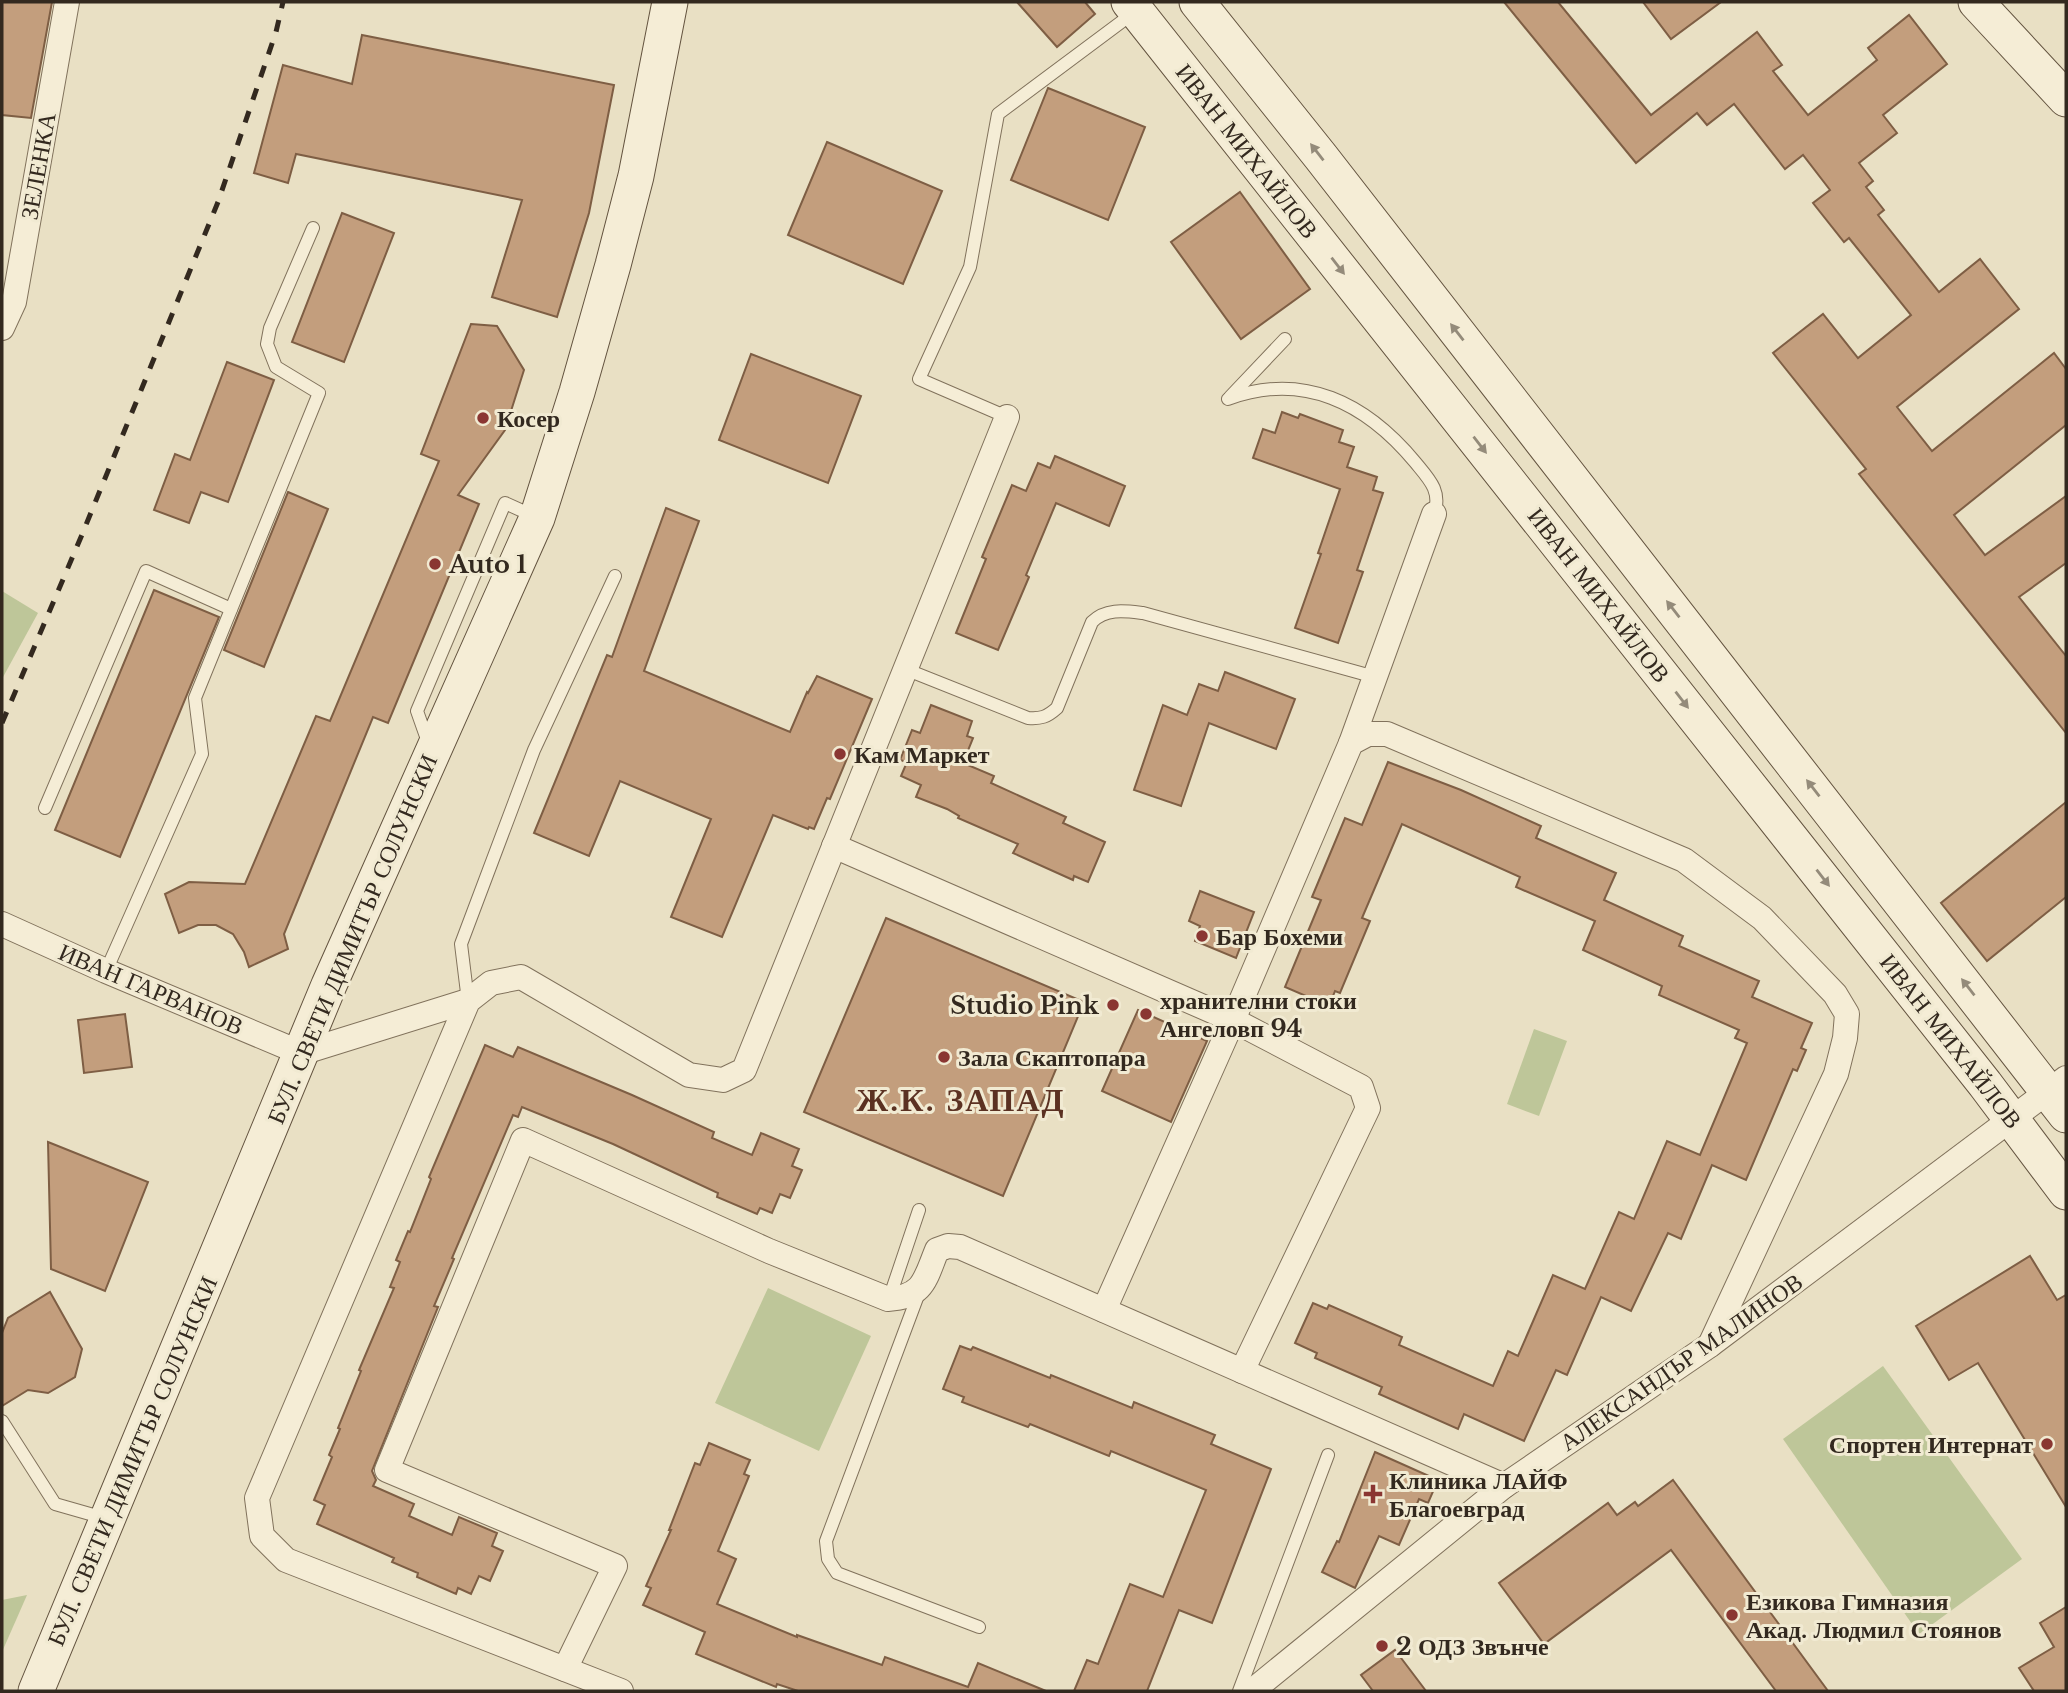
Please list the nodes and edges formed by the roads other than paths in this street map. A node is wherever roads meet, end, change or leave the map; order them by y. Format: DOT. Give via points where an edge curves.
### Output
graph roads {
  1 [pos="67,2"];
  2 [pos="646,2"];
  3 [pos="670,2"];
  4 [pos="1197,2"];
  5 [pos="1976,2"];
  6 [pos="1132,6"];
  7 [pos="2066,99"];
  8 [pos="636,176"];
  9 [pos="313,228"];
  10 [pos="2,328"];
  11 [pos="1285,339"];
  12 [pos="1007,417"];
  13 [pos="1434,514"];
  14 [pos="615,576"];
  15 [pos="231,609"];
  16 [pos="905,669"];
  17 [pos="1375,677"];
  18 [pos="1351,743"];
  19 [pos="46,808"];
  20 [pos="834,846"];
  21 [pos="2,924"];
  22 [pos="106,971"];
  23 [pos="468,1001"];
  24 [pos="1233,1020"];
  25 [pos="301,1053"];
  26 [pos="2060,1094"];
  27 [pos="2013,1119"];
  28 [pos="2066,1192"];
  29 [pos="919,1210"];
  30 [pos="920,1290"];
  31 [pos="888,1299"];
  32 [pos="1104,1310"];
  33 [pos="1710,1345"];
  34 [pos="1242,1371"];
  35 [pos="2,1420"];
  36 [pos="1328,1455"];
  37 [pos="1504,1486"];
  38 [pos="107,1519"];
  39 [pos="979,1627"];
  40 [pos="565,1669"];
  41 [pos="36,1691"];
  42 [pos="621,1691"];
  43 [pos="1239,1691"];
  44 [pos="1252,1691"];
  1 -- 10 [label="street, ЗЕЛЕНКА" via="13,302"];
  2 -- 8 [label="street, БУЛ. СВЕТИ ДИМИТЪР СОЛУНСКИ"];
  3 -- 8 [label="street, БУЛ. СВЕТИ ДИМИТЪР СОЛУНСКИ"];
  26 -- 4 [label="street, ИВАН МИХАЙЛОВ, one-way"];
  5 -- 7 [label="street"];
  6 -- 12 [label="lane" via="998,114 970,267 919,379"];
  6 -- 27 [label="street, ИВАН МИХАЙЛОВ, one-way"];
  8 -- 25 [label="street, БУЛ. СВЕТИ ДИМИТЪР СОЛУНСКИ" via="537,518"];
  9 -- 15 [label="lane" via="267,344 276,367 319,393"];
  11 -- 13 [label="lane" via="1228,399 1247,392 1301,390 1350,405 1373,419 1427,477 1436,489"];
  12 -- 16 [label="street"];
  13 -- 17 [label="street"];
  14 -- 23 [label="lane" via="534,750 461,944"];
  15 -- 19 [label="lane" via="146,571"];
  15 -- 22 [label="lane" via="195,698 202,754"];
  16 -- 17 [label="lane" via="1028,718 1041,719 1057,708 1093,622 1107,612 1130,611"];
  16 -- 20 [label="street"];
  17 -- 18 [label="street"];
  18 -- 24 [label="street"];
  18 -- 33 [label="street" via="1368,734 1387,734 1685,860 1762,918 1835,994 1847,1014 1836,1074"];
  20 -- 23 [label="street" via="744,1070 723,1080 689,1075 521,977 491,983"];
  20 -- 24 [label="street"];
  21 -- 22 [label="street, ИВАН ГАРВАНОВ"];
  22 -- 25 [label="street, ИВАН ГАРВАНОВ"];
  23 -- 25 [label="street"];
  23 -- 40 [label="street" via="257,1499 262,1536 286,1560"];
  24 -- 32 [label="street"];
  24 -- 34 [label="street" via="1361,1087 1368,1108"];
  25 -- 38 [label="street, БУЛ. СВЕТИ ДИМИТЪР СОЛУНСКИ"];
  26 -- 27 [label="street, АЛЕКСАНДЪР МАЛИНОВ"];
  27 -- 28 [label="street, ИВАН МИХАЙЛОВ"];
  27 -- 33 [label="street, АЛЕКСАНДЪР МАЛИНОВ"];
  29 -- 31 [label="lane"];
  30 -- 31 [label="street"];
  30 -- 32 [label="street" via="937,1250 960,1247"];
  30 -- 39 [label="lane" via="826,1541 828,1559 837,1573"];
  31 -- 40 [label="street" via="769,1251 523,1140 387,1470 615,1566"];
  32 -- 34 [label="street"];
  33 -- 37 [label="street, АЛЕКСАНДЪР МАЛИНОВ"];
  34 -- 37 [label="street"];
  35 -- 38 [label="lane" via="55,1504"];
  36 -- 43 [label="lane"];
  37 -- 44 [label="street, АЛЕКСАНДЪР МАЛИНОВ"];
  38 -- 41 [label="street, БУЛ. СВЕТИ ДИМИТЪР СОЛУНСКИ"];
  40 -- 42 [label="street"];
}
